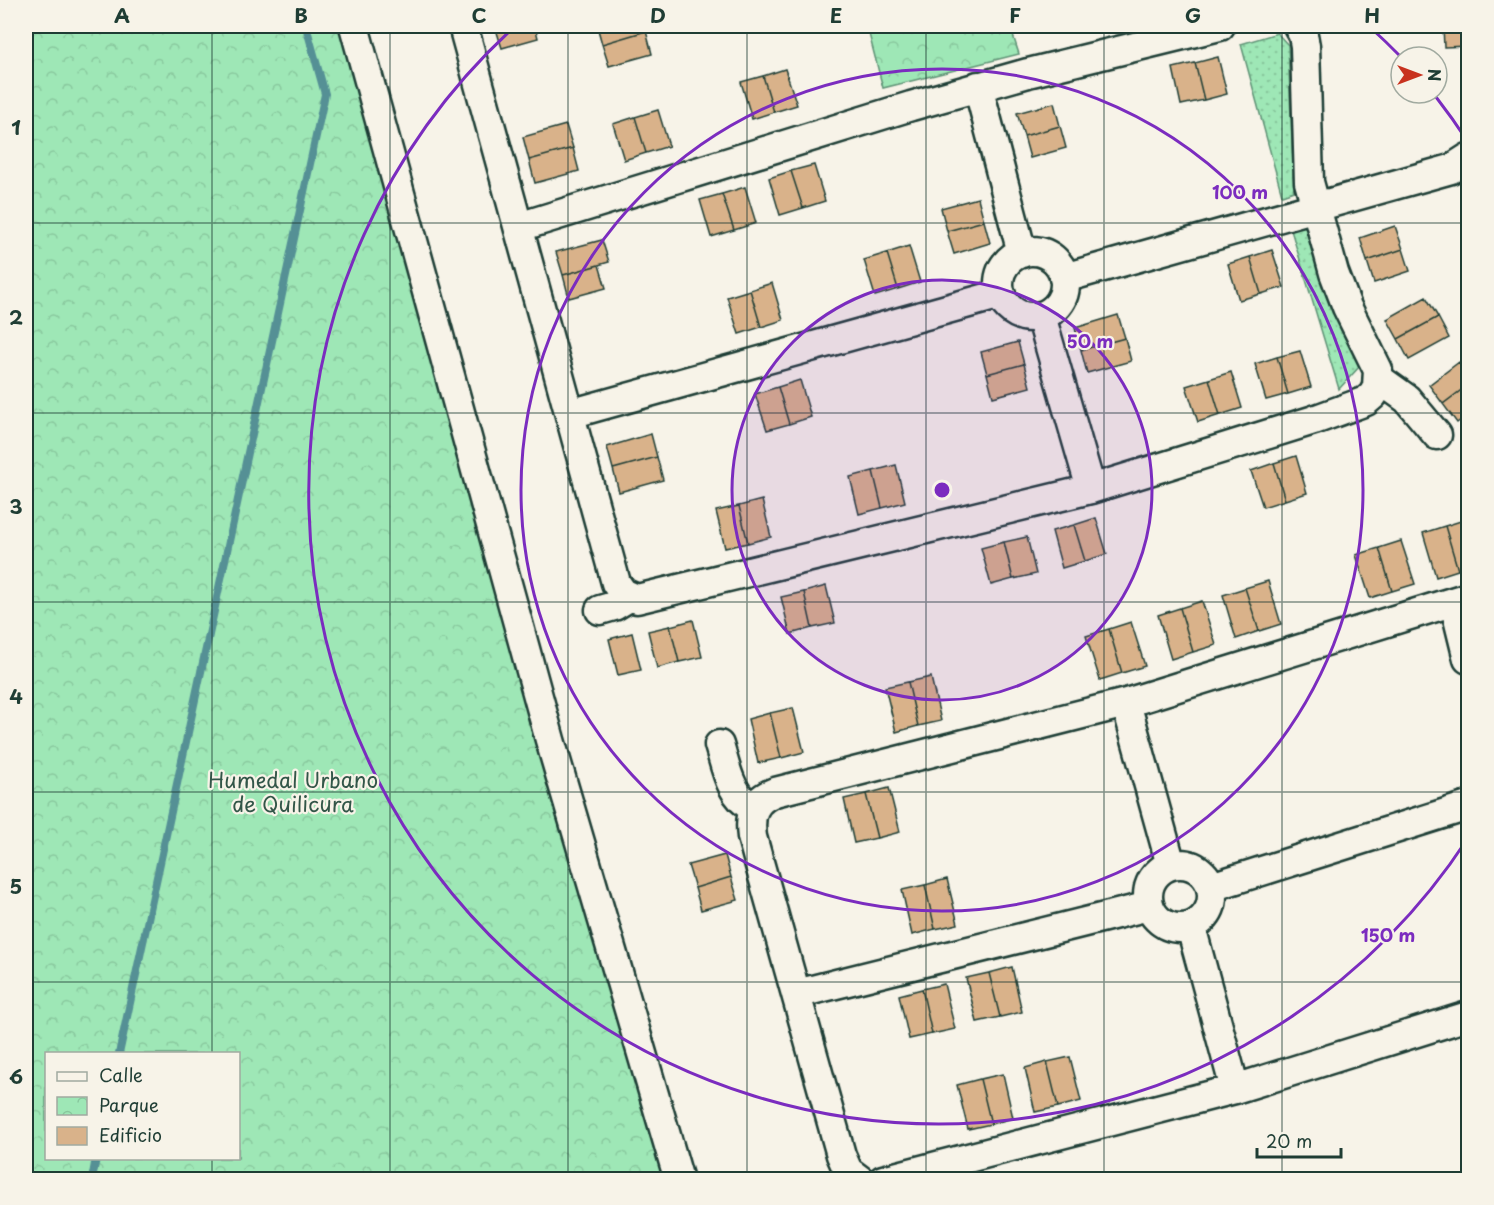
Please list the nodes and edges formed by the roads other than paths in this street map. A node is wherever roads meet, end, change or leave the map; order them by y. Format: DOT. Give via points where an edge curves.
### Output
graph roads {
  1 [pos="354,26"];
  2 [pos="463,26"];
  3 [pos="1220,26"];
  4 [pos="1298,26"];
  5 [pos="978,86"];
  6 [pos="1463,165"];
  7 [pos="1316,207"];
  8 [pos="519,227"];
  9 [pos="1022,253"];
  10 [pos="1064,278"];
  11 [pos="1001,294"];
  12 [pos="1041,316"];
  13 [pos="1379,378"];
  14 [pos="570,414"];
  15 [pos="1437,435"];
  16 [pos="1091,489"];
  17 [pos="629,597"];
  18 [pos="1461,600"];
  19 [pos="600,610"];
  20 [pos="1468,659"];
  21 [pos="1126,703"];
  22 [pos="719,745"];
  23 [pos="1468,806"];
  24 [pos="753,808"];
  25 [pos="1171,865"];
  26 [pos="1211,887"];
  27 [pos="1149,906"];
  28 [pos="1191,927"];
  29 [pos="796,994"];
  30 [pos="1468,1016"];
  31 [pos="1235,1089"];
  32 [pos="679,1179"];
  33 [pos="856,1179"];
  34 [pos="883,1179"];
  1 -- 32 [label="street" via="550,740"];
  2 -- 8 [label="street"];
  3 -- 5 [label="street"];
  4 -- 7 [label="street" via="1305,46 1308,167"];
  5 -- 8 [label="street"];
  5 -- 9 [label="street"];
  6 -- 7 [label="street"];
  7 -- 10 [label="street"];
  7 -- 13 [label="street" via="1334,273 1375,361"];
  8 -- 14 [label="street"];
  9 -- 10 [label="street" via="1032,251 1049,256"];
  9 -- 11 [label="street" via="1003,269"];
  10 -- 12 [label="street" via="1065,288 1057,305"];
  11 -- 12 [label="street" via="1017,313"];
  11 -- 14 [label="street"];
  12 -- 16 [label="street"];
  13 -- 15 [label="street" via="1407,399"];
  13 -- 16 [label="street" via="1373,395 1358,405"];
  14 -- 17 [label="street" via="616,583"];
  16 -- 17 [label="street" via="663,594"];
  17 -- 19 [label="street"];
  18 -- 20 [label="street"];
  18 -- 21 [label="street"];
  21 -- 24 [label="street" via="775,792"];
  21 -- 25 [label="street"];
  22 -- 24 [label="street" via="735,793"];
  23 -- 26 [label="street"];
  24 -- 29 [label="street" via="752,837"];
  25 -- 26 [label="street" via="1196,868"];
  25 -- 27 [label="street" via="1151,880"];
  26 -- 28 [label="street" via="1208,911"];
  27 -- 28 [label="street" via="1165,926"];
  27 -- 29 [label="street"];
  28 -- 31 [label="street"];
  29 -- 33 [label="street" via="841,1155"];
  30 -- 31 [label="street"];
  31 -- 34 [label="street"];
}
